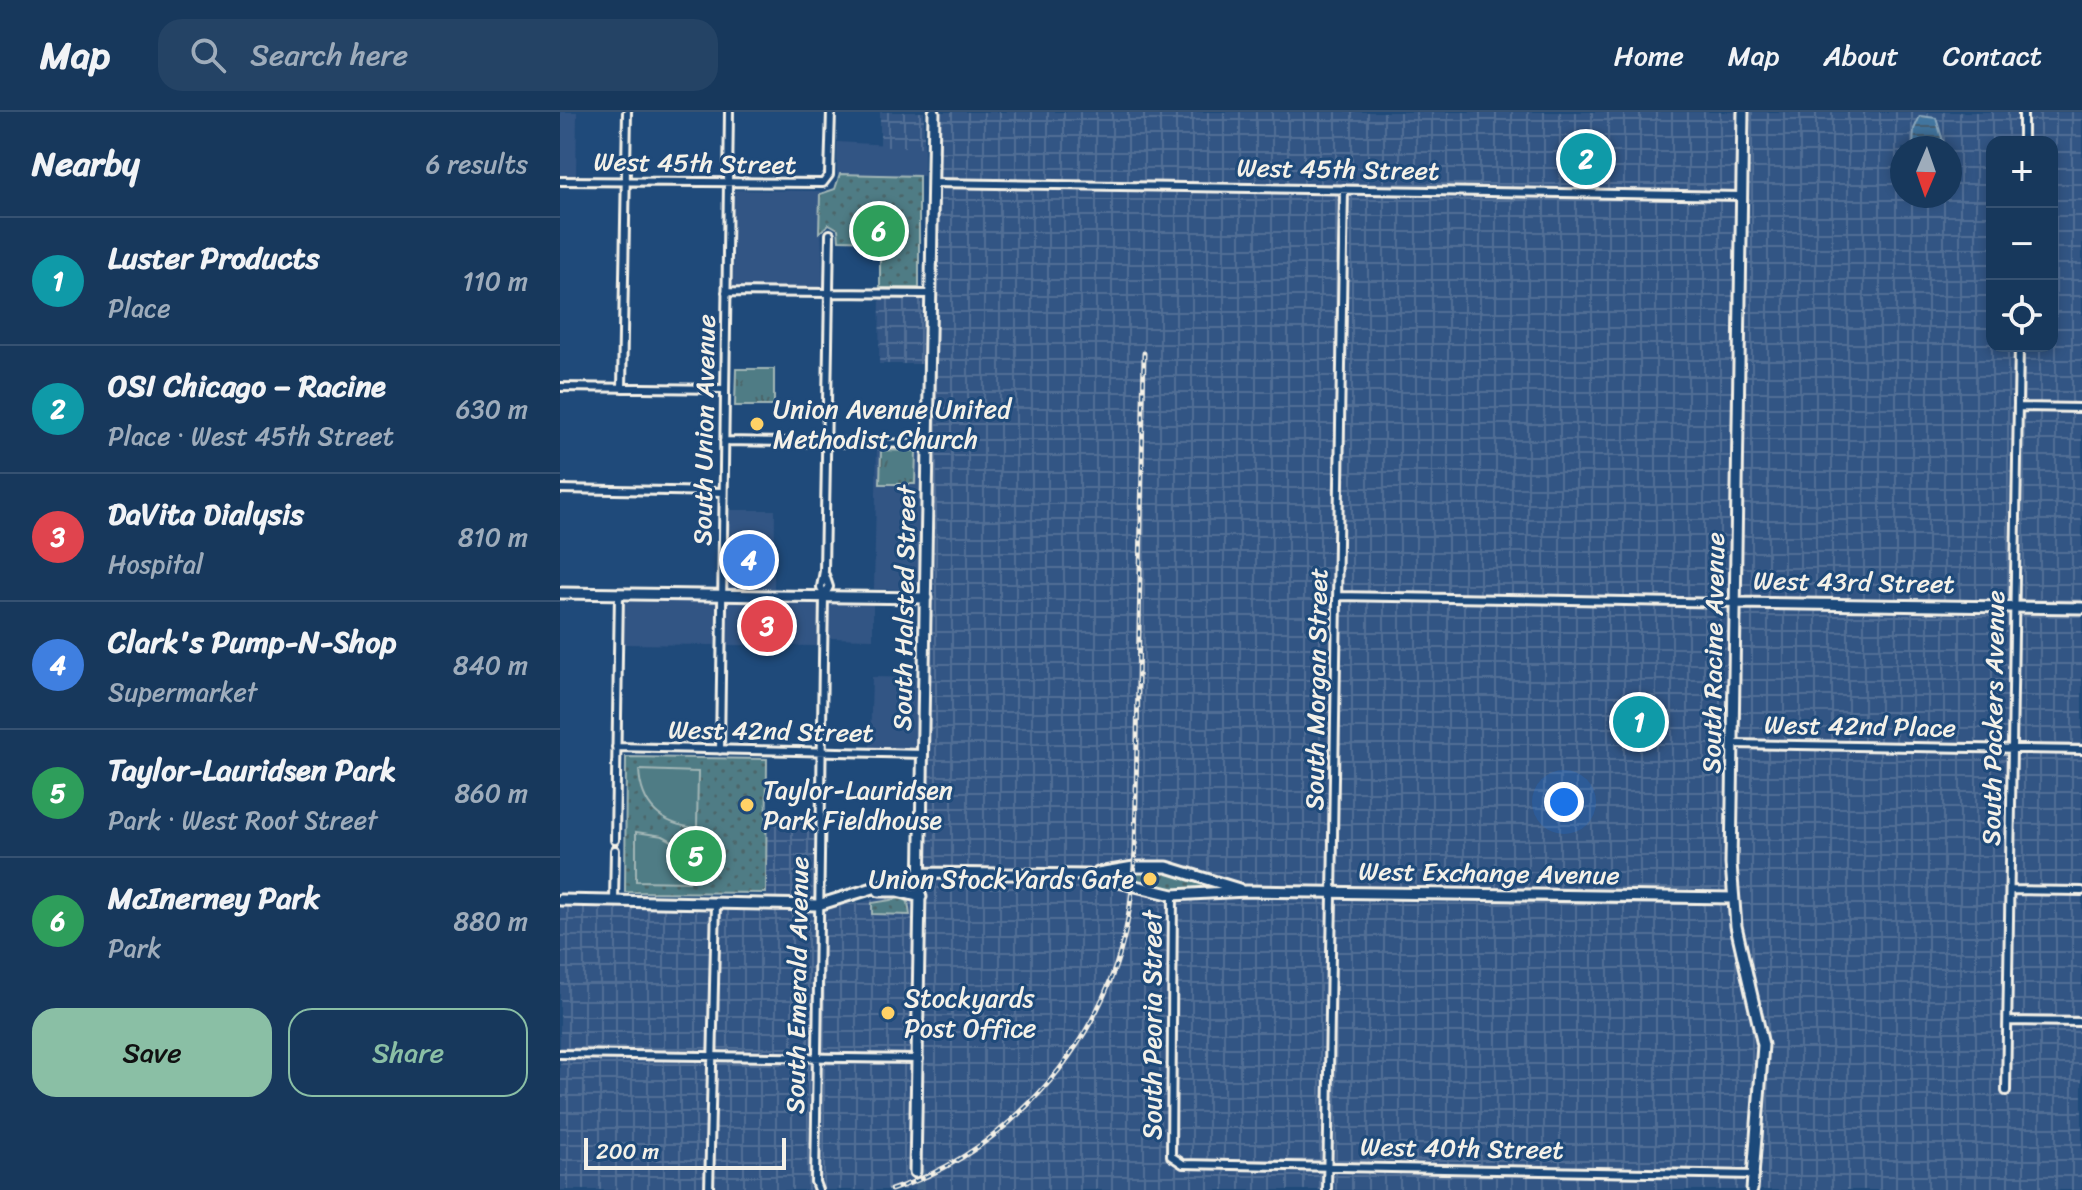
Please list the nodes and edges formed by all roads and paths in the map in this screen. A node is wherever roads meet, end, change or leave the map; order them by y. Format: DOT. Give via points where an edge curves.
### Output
graph roads {
  1 [pos="627,112"];
  2 [pos="729,112"];
  3 [pos="831,112"];
  4 [pos="934,112"];
  5 [pos="1743,112"];
  6 [pos="2023,112"];
  7 [pos="2023,136"];
  8 [pos="560,181"];
  9 [pos="626,182"];
  10 [pos="728,183"];
  11 [pos="933,183"];
  12 [pos="1344,189"];
  13 [pos="1742,196"];
  14 [pos="830,234"];
  15 [pos="726,292"];
  16 [pos="829,293"];
  17 [pos="931,294"];
  18 [pos="2019,352"];
  19 [pos="560,387"];
  20 [pos="622,388"];
  21 [pos="725,389"];
  22 [pos="2018,407"];
  23 [pos="2082,408"];
  24 [pos="724,441"];
  25 [pos="826,443"];
  26 [pos="929,444"];
  27 [pos="560,489"];
  28 [pos="723,492"];
  29 [pos="560,593"];
  30 [pos="619,593"];
  31 [pos="721,595"];
  32 [pos="824,596"];
  33 [pos="1337,596"];
  34 [pos="926,598"];
  35 [pos="1736,603"];
  36 [pos="2015,606"];
  37 [pos="2082,608"];
  38 [pos="1734,744"];
  39 [pos="616,747"];
  40 [pos="2013,748"];
  41 [pos="720,750"];
  42 [pos="2082,750"];
  43 [pos="821,752"];
  44 [pos="924,754"];
  45 [pos="615,840"];
  46 [pos="615,850"];
  47 [pos="922,873"];
  48 [pos="1089,875"];
  49 [pos="2011,890"];
  50 [pos="1246,891"];
  51 [pos="2082,891"];
  52 [pos="867,892"];
  53 [pos="1333,892"];
  54 [pos="1173,895"];
  55 [pos="921,897"];
  56 [pos="1732,898"];
  57 [pos="560,900"];
  58 [pos="614,901"];
  59 [pos="716,903"];
  60 [pos="818,905"];
  61 [pos="2008,1021"];
  62 [pos="2082,1022"];
  63 [pos="560,1054"];
  64 [pos="714,1056"];
  65 [pos="816,1058"];
  66 [pos="919,1059"];
  67 [pos="2006,1091"];
  68 [pos="1171,1156"];
  69 [pos="1327,1166"];
  70 [pos="918,1170"];
  71 [pos="1755,1175"];
  72 [pos="815,1182"];
  73 [pos="712,1190"];
  74 [pos="811,1190"];
  75 [pos="818,1190"];
  76 [pos="1327,1190"];
  77 [pos="1752,1190"];
  1 -- 9 [label="street"];
  2 -- 10 [label="street, South Union Avenue"];
  3 -- 10 [label="street, West 45th Street" via="827,179 818,184"];
  4 -- 11 [label="street, South Halsted Street"];
  5 -- 13 [label="street, South Racine Avenue"];
  6 -- 7 [label="street"];
  8 -- 9 [label="street, West 45th Street"];
  9 -- 10 [label="street, West 45th Street"];
  9 -- 20 [label="street"];
  10 -- 15 [label="street, South Union Avenue"];
  11 -- 12 [label="street, West 45th Street"];
  11 -- 17 [label="street, South Halsted Street"];
  12 -- 13 [label="street, West 45th Street"];
  12 -- 33 [label="street, South Morgan Street"];
  13 -- 35 [label="street, South Racine Avenue"];
  14 -- 16 [label="street, South Emerald Avenue"];
  15 -- 16 [label="street"];
  15 -- 21 [label="street, South Union Avenue"];
  16 -- 17 [label="street"];
  16 -- 25 [label="street, South Emerald Avenue"];
  17 -- 26 [label="street, South Halsted Street"];
  18 -- 22 [label="street, South Packers Avenue"];
  19 -- 20 [label="street"];
  20 -- 21 [label="street"];
  21 -- 24 [label="street, South Union Avenue"];
  22 -- 23 [label="street"];
  22 -- 36 [label="street, South Packers Avenue"];
  24 -- 25 [label="street"];
  24 -- 28 [label="street, South Union Avenue"];
  25 -- 26 [label="street"];
  25 -- 32 [label="street, South Emerald Avenue" via="824,571 829,587"];
  26 -- 34 [label="street, South Halsted Street"];
  27 -- 28 [label="street"];
  28 -- 31 [label="street, South Union Avenue"];
  29 -- 30 [label="street"];
  30 -- 31 [label="street"];
  30 -- 39 [label="street"];
  31 -- 32 [label="street"];
  31 -- 41 [label="street, South Union Avenue"];
  32 -- 34 [label="street"];
  32 -- 43 [label="street, South Emerald Avenue"];
  33 -- 35 [label="street, West 43rd Street"];
  33 -- 53 [label="street, South Morgan Street"];
  34 -- 44 [label="street, South Halsted Street"];
  35 -- 36 [label="street, West 43rd Street"];
  35 -- 38 [label="street, South Racine Avenue"];
  36 -- 37 [label="street, West 43rd Street"];
  36 -- 40 [label="street, South Packers Avenue"];
  38 -- 40 [label="street, West 42nd Place"];
  38 -- 56 [label="street, South Racine Avenue"];
  39 -- 41 [label="street, West 42nd Street"];
  39 -- 45 [label="street"];
  40 -- 42 [label="street, West 42nd Place"];
  40 -- 49 [label="street, South Packers Avenue"];
  41 -- 43 [label="street, West 42nd Street"];
  43 -- 44 [label="street, West 42nd Street"];
  43 -- 60 [label="street, South Emerald Avenue"];
  44 -- 47 [label="street, South Halsted Street"];
  46 -- 58 [label="street"];
  47 -- 48 [label="street, West Exchange Avenue"];
  47 -- 52 [label="street, West Exchange Avenue"];
  47 -- 55 [label="street, South Halsted Street"];
  48 -- 50 [label="street, West Exchange Avenue" via="1167,867"];
  48 -- 54 [label="street, West Exchange Avenue"];
  49 -- 51 [label="street"];
  49 -- 61 [label="street, South Packers Avenue"];
  50 -- 53 [label="street, West Exchange Avenue"];
  50 -- 54 [label="street, West Exchange Avenue"];
  52 -- 55 [label="street"];
  52 -- 60 [label="street"];
  53 -- 56 [label="street, West Exchange Avenue"];
  53 -- 69 [label="street, South Morgan Street"];
  54 -- 68 [label="street, South Peoria Street"];
  55 -- 66 [label="street, South Halsted Street"];
  56 -- 71 [label="street, South Racine Avenue" via="1763,1045"];
  57 -- 58 [label="street"];
  58 -- 59 [label="street"];
  59 -- 60 [label="street"];
  59 -- 64 [label="street"];
  60 -- 65 [label="street, South Emerald Avenue"];
  61 -- 62 [label="street"];
  61 -- 67 [label="street, South Packers Avenue"];
  63 -- 64 [label="street"];
  64 -- 65 [label="street"];
  64 -- 73 [label="street"];
  65 -- 66 [label="street"];
  65 -- 72 [label="street, South Emerald Avenue"];
  66 -- 70 [label="street, South Halsted Street"];
  68 -- 69 [label="street, West 40th Street" via="1183,1164"];
  69 -- 71 [label="street, West 40th Street"];
  69 -- 76 [label="street, South Morgan Street"];
  71 -- 77 [label="street, South Racine Avenue"];
  72 -- 74 [label="street, South Emerald Avenue"];
  72 -- 75 [label="street, South Emerald Avenue"];
}
